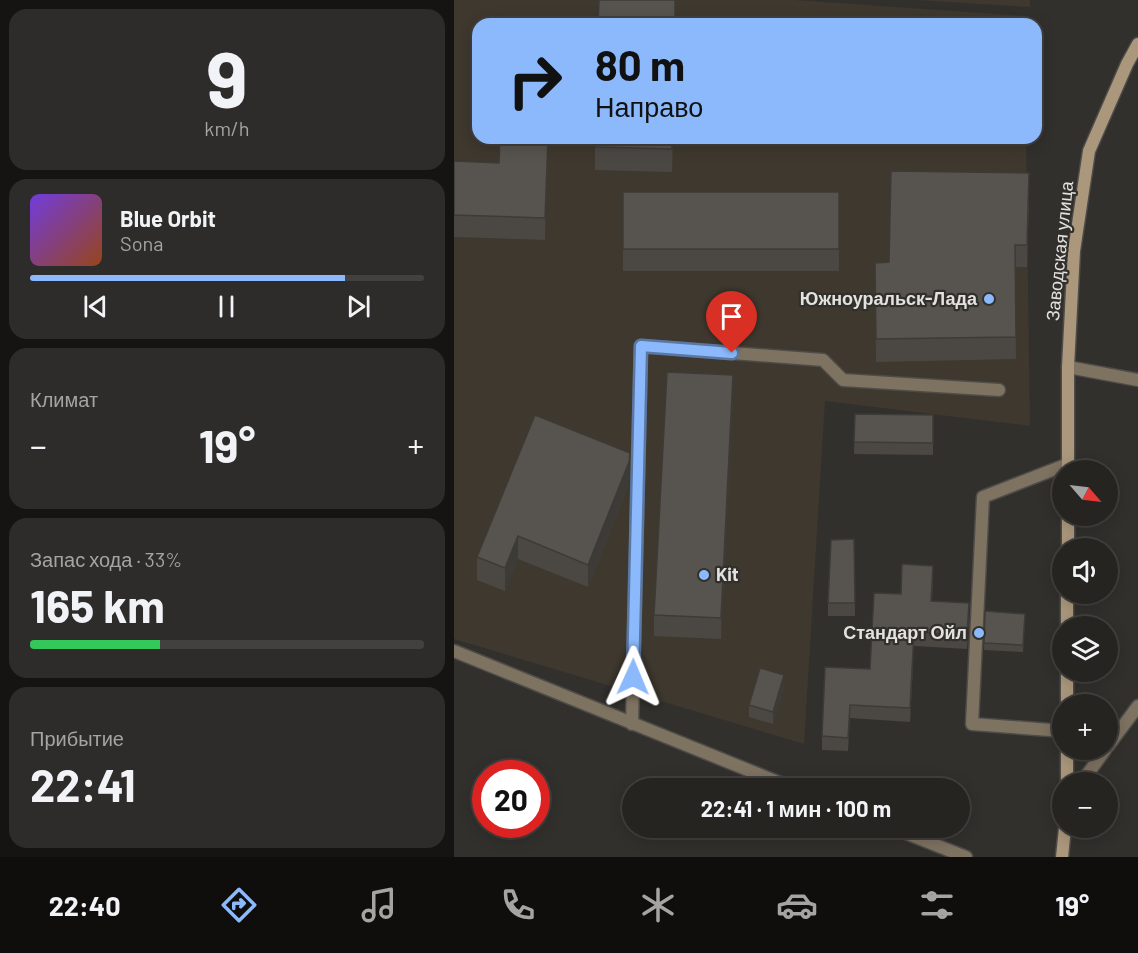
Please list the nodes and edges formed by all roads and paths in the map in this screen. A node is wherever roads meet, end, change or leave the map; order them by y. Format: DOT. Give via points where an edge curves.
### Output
graph roads {
  1 [pos="1138,45"];
  2 [pos="1068,367"];
  3 [pos="1138,380"];
  4 [pos="999,390"];
  5 [pos="1068,460"];
  6 [pos="1052,473"];
  7 [pos="454,651"];
  8 [pos="1138,706"];
  9 [pos="632,724"];
  10 [pos="1052,730"];
  11 [pos="1118,733"];
  12 [pos="767,778"];
  13 [pos="918,838"];
  14 [pos="1064,838"];
  15 [pos="966,857"];
  16 [pos="1062,857"];
  1 -- 2 [label="street, Заводская улица" via="1089,151 1074,251"];
  2 -- 3 [label="lane"];
  2 -- 5 [label="street, Заводская улица"];
  4 -- 9 [label="lane" via="843,380 823,360 641,346"];
  6 -- 10 [label="lane" via="983,497 972,724"];
  7 -- 9 [label="lane"];
  8 -- 11 [label="lane"];
  9 -- 12 [label="lane"];
  13 -- 15 [label="lane"];
  14 -- 16 [label="street"];
}
